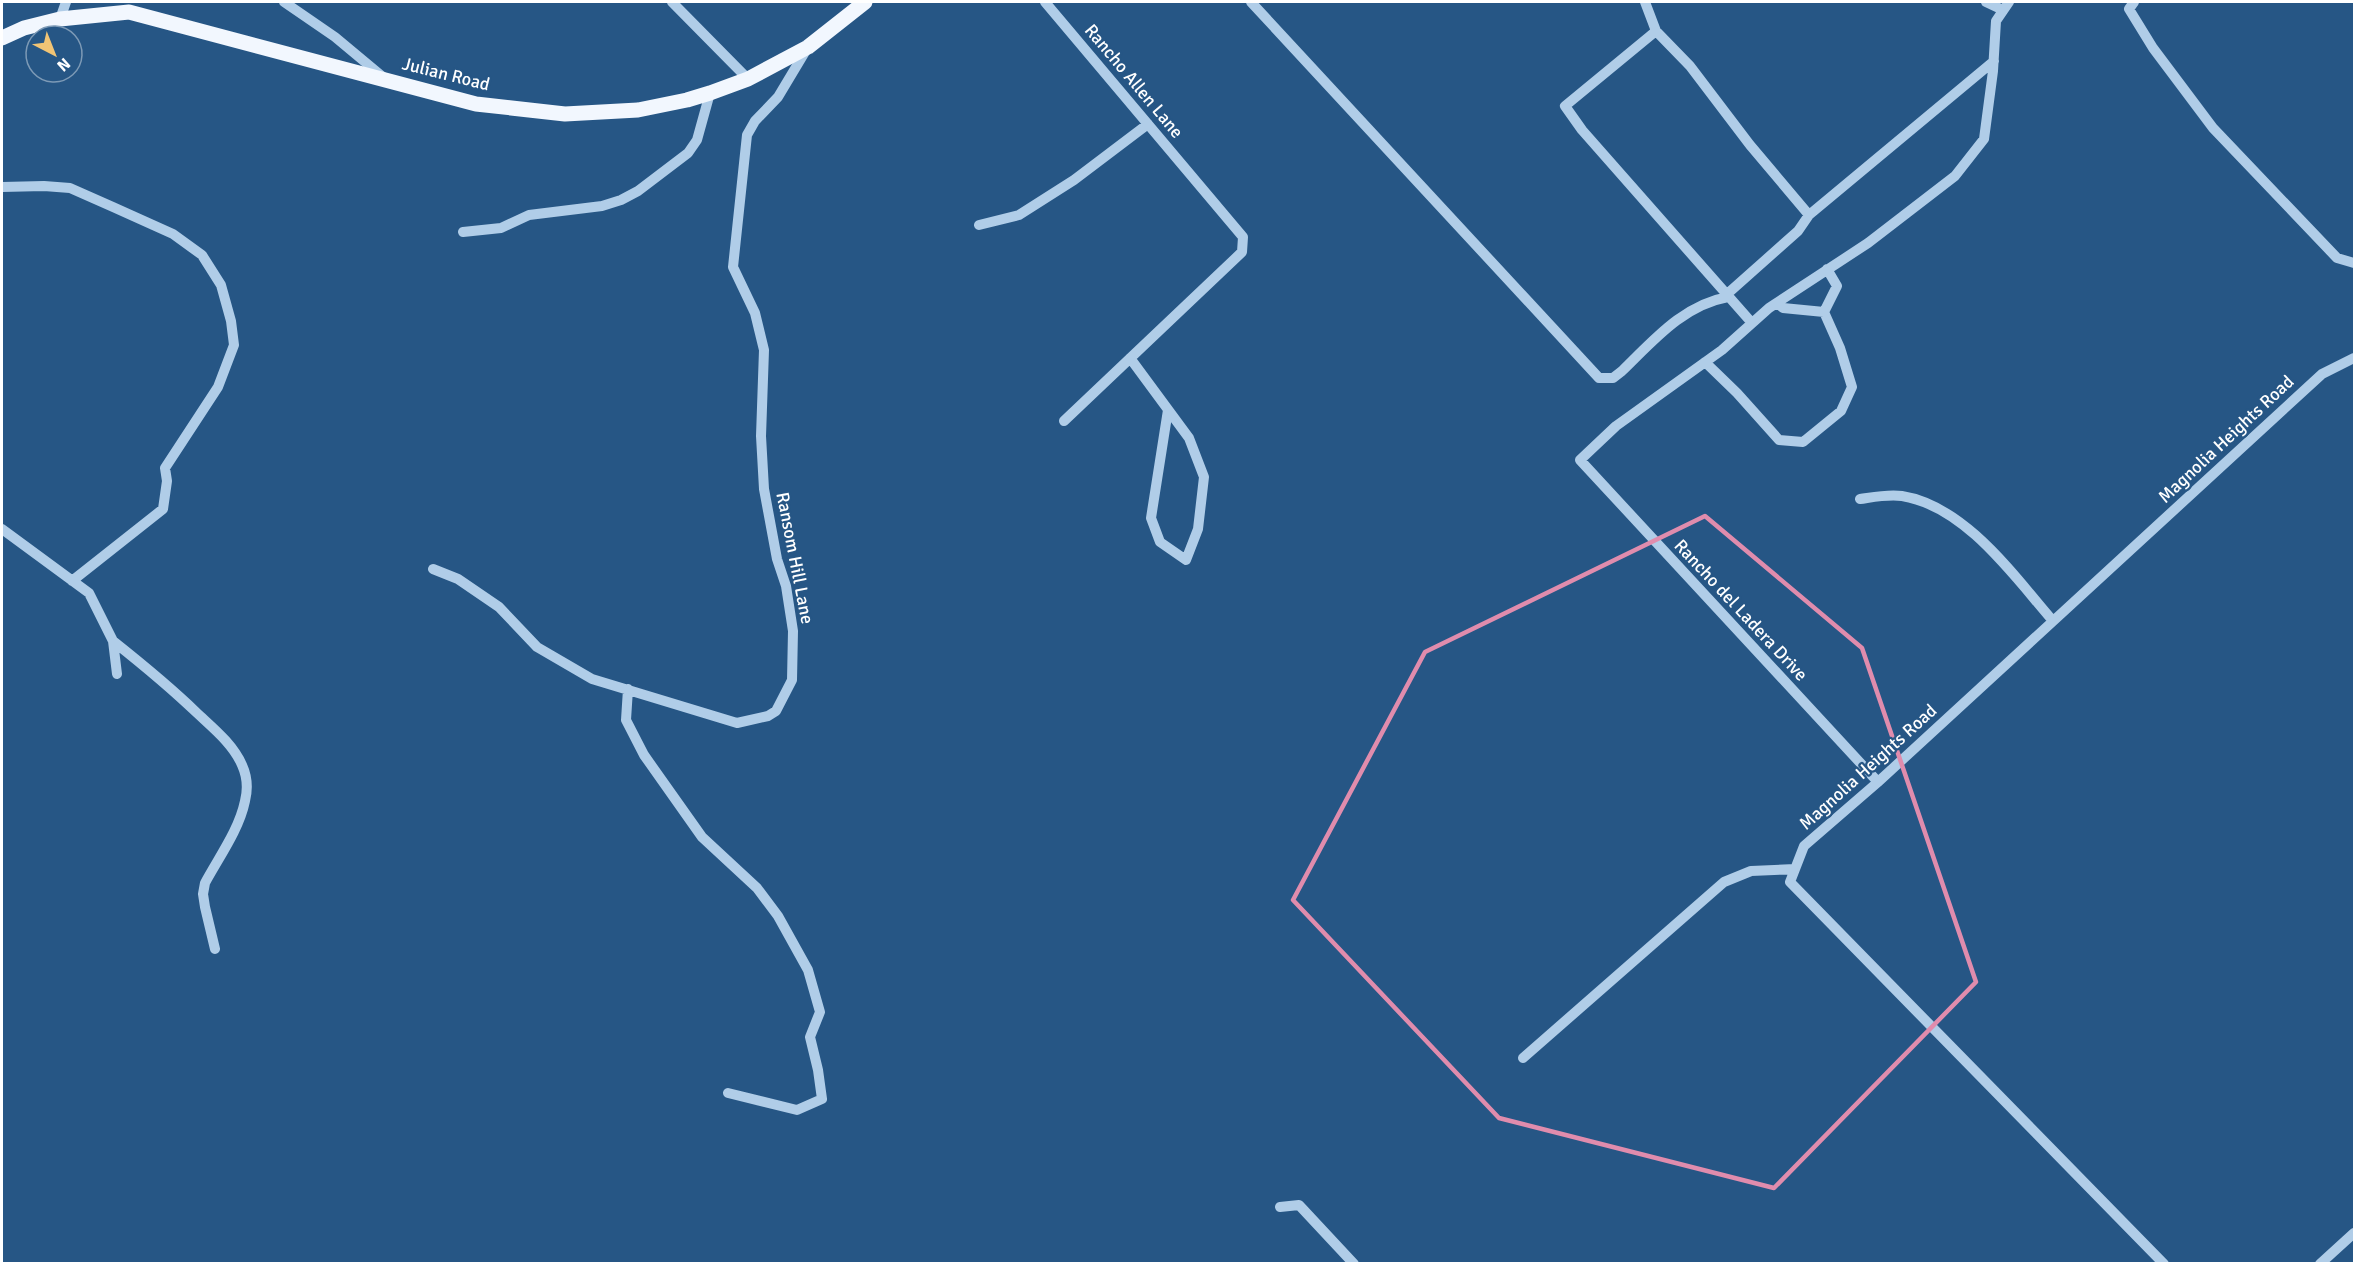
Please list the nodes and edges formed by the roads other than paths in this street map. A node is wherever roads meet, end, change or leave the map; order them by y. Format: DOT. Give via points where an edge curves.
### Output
graph roads {
  1 [pos="66,2"];
  2 [pos="284,2"];
  3 [pos="672,2"];
  4 [pos="865,2"];
  5 [pos="1045,2"];
  6 [pos="1251,2"];
  7 [pos="1645,2"];
  8 [pos="1986,2"];
  9 [pos="2134,2"];
  10 [pos="2006,6"];
  11 [pos="60,19"];
  12 [pos="1656,31"];
  13 [pos="2,38"];
  14 [pos="808,46"];
  15 [pos="1994,61"];
  16 [pos="385,79"];
  17 [pos="748,79"];
  18 [pos="710,93"];
  19 [pos="1148,124"];
  20 [pos="2,187"];
  21 [pos="1809,215"];
  22 [pos="979,225"];
  23 [pos="463,232"];
  24 [pos="2355,263"];
  25 [pos="1827,269"];
  26 [pos="1727,296"];
  27 [pos="1777,303"];
  28 [pos="1824,312"];
  29 [pos="1752,323"];
  30 [pos="1130,358"];
  31 [pos="2355,358"];
  32 [pos="1705,363"];
  33 [pos="1168,410"];
  34 [pos="1064,421"];
  35 [pos="1860,499"];
  36 [pos="2,529"];
  37 [pos="433,569"];
  38 [pos="72,581"];
  39 [pos="2053,621"];
  40 [pos="113,641"];
  41 [pos="117,674"];
  42 [pos="628,690"];
  43 [pos="1878,782"];
  44 [pos="1795,869"];
  45 [pos="215,949"];
  46 [pos="1523,1059"];
  47 [pos="729,1093"];
  48 [pos="1280,1207"];
  49 [pos="2355,1233"];
  50 [pos="1354,1263"];
  51 [pos="2164,1263"];
  52 [pos="2320,1263"];
  1 -- 11 [label="street"];
  2 -- 16 [label="street" via="335,37"];
  3 -- 17 [label="street"];
  4 -- 14 [label="main road, Julian Road"];
  5 -- 19 [label="street, Rancho Allen Lane"];
  6 -- 26 [label="street" via="1599,378 1613,378 1679,318"];
  7 -- 12 [label="street"];
  8 -- 10 [label="street"];
  9 -- 24 [label="street" via="2129,9 2153,48 2213,128 2337,258"];
  10 -- 15 [label="street" via="1996,21"];
  11 -- 13 [label="main road, Julian Road"];
  11 -- 16 [label="main road, Julian Road" via="129,12"];
  12 -- 21 [label="street" via="1690,66"];
  12 -- 26 [label="street" via="1564,106"];
  14 -- 17 [label="main road, Julian Road"];
  14 -- 42 [label="street, Ransom Hill Lane" via="784,88 747,135 733,267 755,313 764,350 761,436 765,489 793,631 792,680 776,711 736,723"];
  15 -- 21 [label="street"];
  15 -- 25 [label="street" via="1984,140 1955,176 1868,243"];
  16 -- 18 [label="main road, Julian Road" via="476,104 565,114 638,110"];
  17 -- 18 [label="main road, Julian Road"];
  18 -- 23 [label="street" via="697,140 688,153 638,191 602,206 529,215 501,228"];
  19 -- 22 [label="street" via="1020,215"];
  19 -- 30 [label="street, Rancho Allen Lane" via="1243,237 1242,252"];
  20 -- 38 [label="street" via="70,188 173,234 202,255 220,285 231,321 234,345 218,387 165,468 163,509"];
  21 -- 26 [label="street" via="1798,231"];
  25 -- 27 [label="street"];
  25 -- 28 [label="street" via="1837,286"];
  26 -- 29 [label="street"];
  27 -- 28 [label="street" via="1783,308"];
  27 -- 29 [label="street"];
  28 -- 32 [label="street" via="1852,387 1841,411 1803,442 1779,440"];
  29 -- 32 [label="street"];
  30 -- 33 [label="street"];
  30 -- 34 [label="street, Rancho Allen Lane"];
  31 -- 39 [label="street, Magnolia Heights Road" via="2322,374"];
  32 -- 43 [label="street, Rancho del Ladera Drive" via="1617,426 1580,460"];
  33 -- 33 [label="street" via="1189,438 1204,477 1198,529 1186,560 1160,542 1151,518"];
  35 -- 39 [label="street" via="1904,496 1929,504 1955,520 1995,552"];
  36 -- 38 [label="street"];
  37 -- 42 [label="street, Ransom Hill Lane" via="458,579 499,607 537,647 592,679"];
  38 -- 40 [label="street" via="88,593"];
  39 -- 43 [label="street, Magnolia Heights Road"];
  40 -- 41 [label="street"];
  40 -- 45 [label="street" via="220,734 245,772 247,785 241,815 203,894"];
  42 -- 47 [label="street" via="626,720 644,755 702,837 757,888 778,916 808,970 820,1011 810,1037 822,1099 796,1110"];
  43 -- 44 [label="street, Magnolia Heights Road" via="1804,846"];
  44 -- 46 [label="street" via="1751,872 1724,882"];
  44 -- 51 [label="street" via="1790,882"];
  48 -- 50 [label="street" via="1299,1204"];
  49 -- 52 [label="street"];
}
